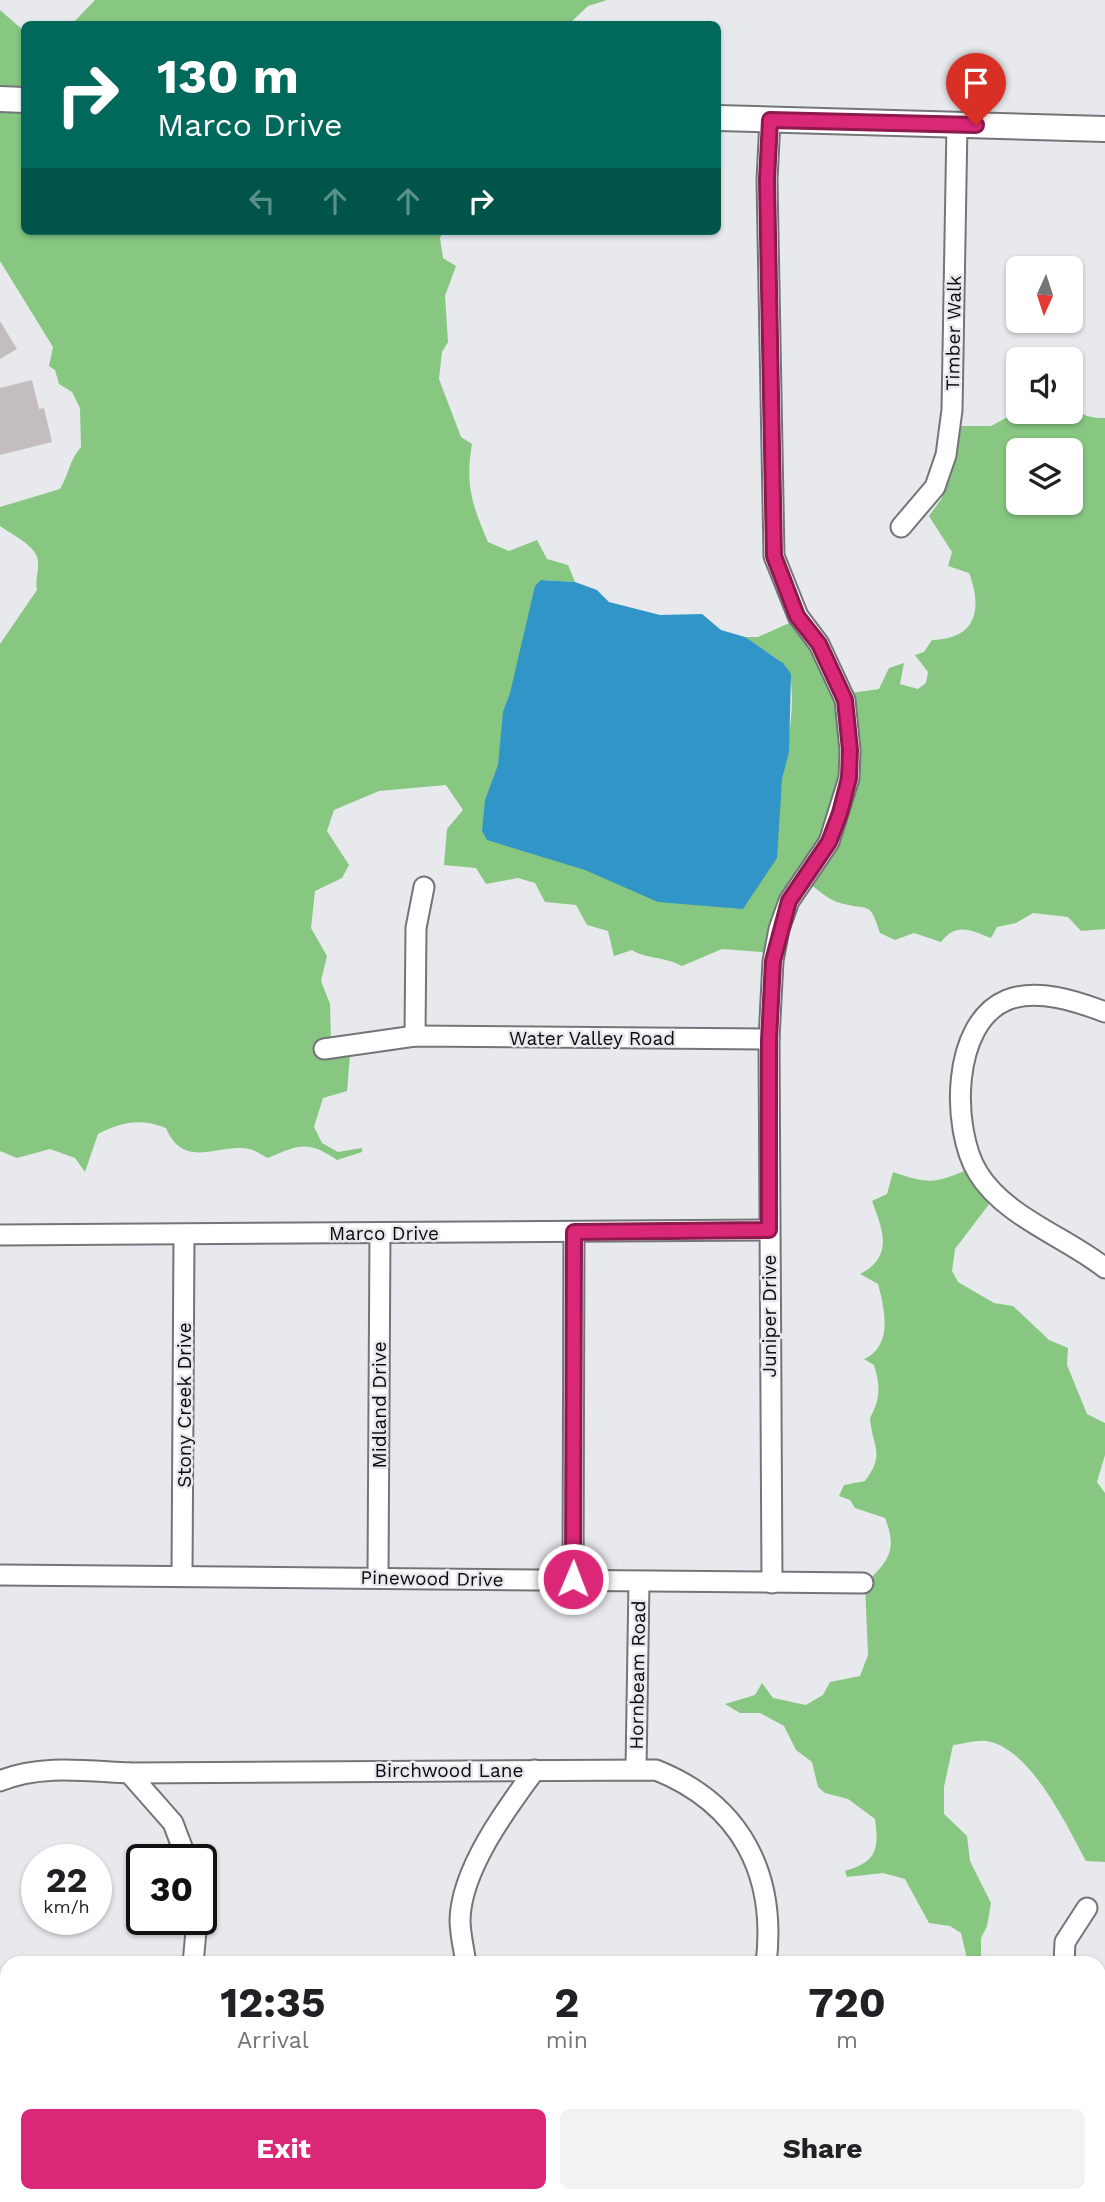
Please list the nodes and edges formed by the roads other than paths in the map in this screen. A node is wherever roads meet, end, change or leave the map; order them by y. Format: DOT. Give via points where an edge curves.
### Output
graph roads {
  1 [pos="0,99"];
  2 [pos="21,100"];
  3 [pos="721,118"];
  4 [pos="770,120"];
  5 [pos="957,124"];
  6 [pos="1105,129"];
  7 [pos="901,527"];
  8 [pos="424,887"];
  9 [pos="1105,1012"];
  10 [pos="415,1036"];
  11 [pos="769,1040"];
  12 [pos="324,1049"];
  13 [pos="769,1230"];
  14 [pos="574,1232"];
  15 [pos="380,1233"];
  16 [pos="0,1235"];
  17 [pos="184,1235"];
  18 [pos="1105,1268"];
  19 [pos="0,1575"];
  20 [pos="183,1576"];
  21 [pos="378,1577"];
  22 [pos="573,1579"];
  23 [pos="639,1582"];
  24 [pos="772,1583"];
  25 [pos="863,1583"];
  26 [pos="636,1769"];
  27 [pos="535,1770"];
  28 [pos="129,1773"];
  29 [pos="0,1781"];
  30 [pos="181,1844"];
  31 [pos="1087,1908"];
  32 [pos="196,1935"];
  33 [pos="194,1956"];
  34 [pos="465,1956"];
  35 [pos="766,1956"];
  36 [pos="1064,1956"];
  1 -- 2 [label="street"];
  3 -- 4 [label="street"];
  4 -- 5 [label="street"];
  4 -- 11 [label="street, Juniper Drive" via="767,180 774,556 797,616 819,644 845,700 850,750 849,778 829,842 789,901 779,929"];
  5 -- 6 [label="street"];
  5 -- 7 [label="street, Timber Walk" via="952,410 946,455 935,486"];
  8 -- 10 [label="street" via="416,928"];
  9 -- 18 [label="street" via="1030,995 1007,1000 989,1011 973,1032 961,1086 966,1142 978,1172 1012,1207"];
  10 -- 11 [label="street, Water Valley Road"];
  10 -- 12 [label="street"];
  11 -- 13 [label="street, Juniper Drive"];
  13 -- 14 [label="street, Marco Drive"];
  13 -- 24 [label="street, Juniper Drive"];
  14 -- 15 [label="street, Marco Drive"];
  14 -- 22 [label="street"];
  15 -- 17 [label="street, Marco Drive"];
  15 -- 21 [label="street, Midland Drive"];
  16 -- 17 [label="street, Marco Drive"];
  17 -- 20 [label="street, Stony Creek Drive"];
  19 -- 20 [label="street, Pinewood Drive"];
  20 -- 21 [label="street, Pinewood Drive"];
  21 -- 22 [label="street, Pinewood Drive"];
  22 -- 23 [label="street, Pinewood Drive"];
  23 -- 24 [label="street, Pinewood Drive"];
  23 -- 26 [label="street, Hornbeam Road"];
  24 -- 25 [label="street, Pinewood Drive"];
  26 -- 27 [label="street, Birchwood Lane"];
  26 -- 35 [label="street, Birchwood Lane" via="656,1770 689,1786 707,1799 750,1847 768,1902"];
  27 -- 28 [label="street, Birchwood Lane"];
  27 -- 34 [label="street" via="508,1806 467,1888 460,1919"];
  28 -- 29 [label="street, Birchwood Lane" via="31,1772"];
  28 -- 30 [label="street" via="173,1823"];
  31 -- 36 [label="street" via="1065,1942"];
  32 -- 33 [label="street"];
}
